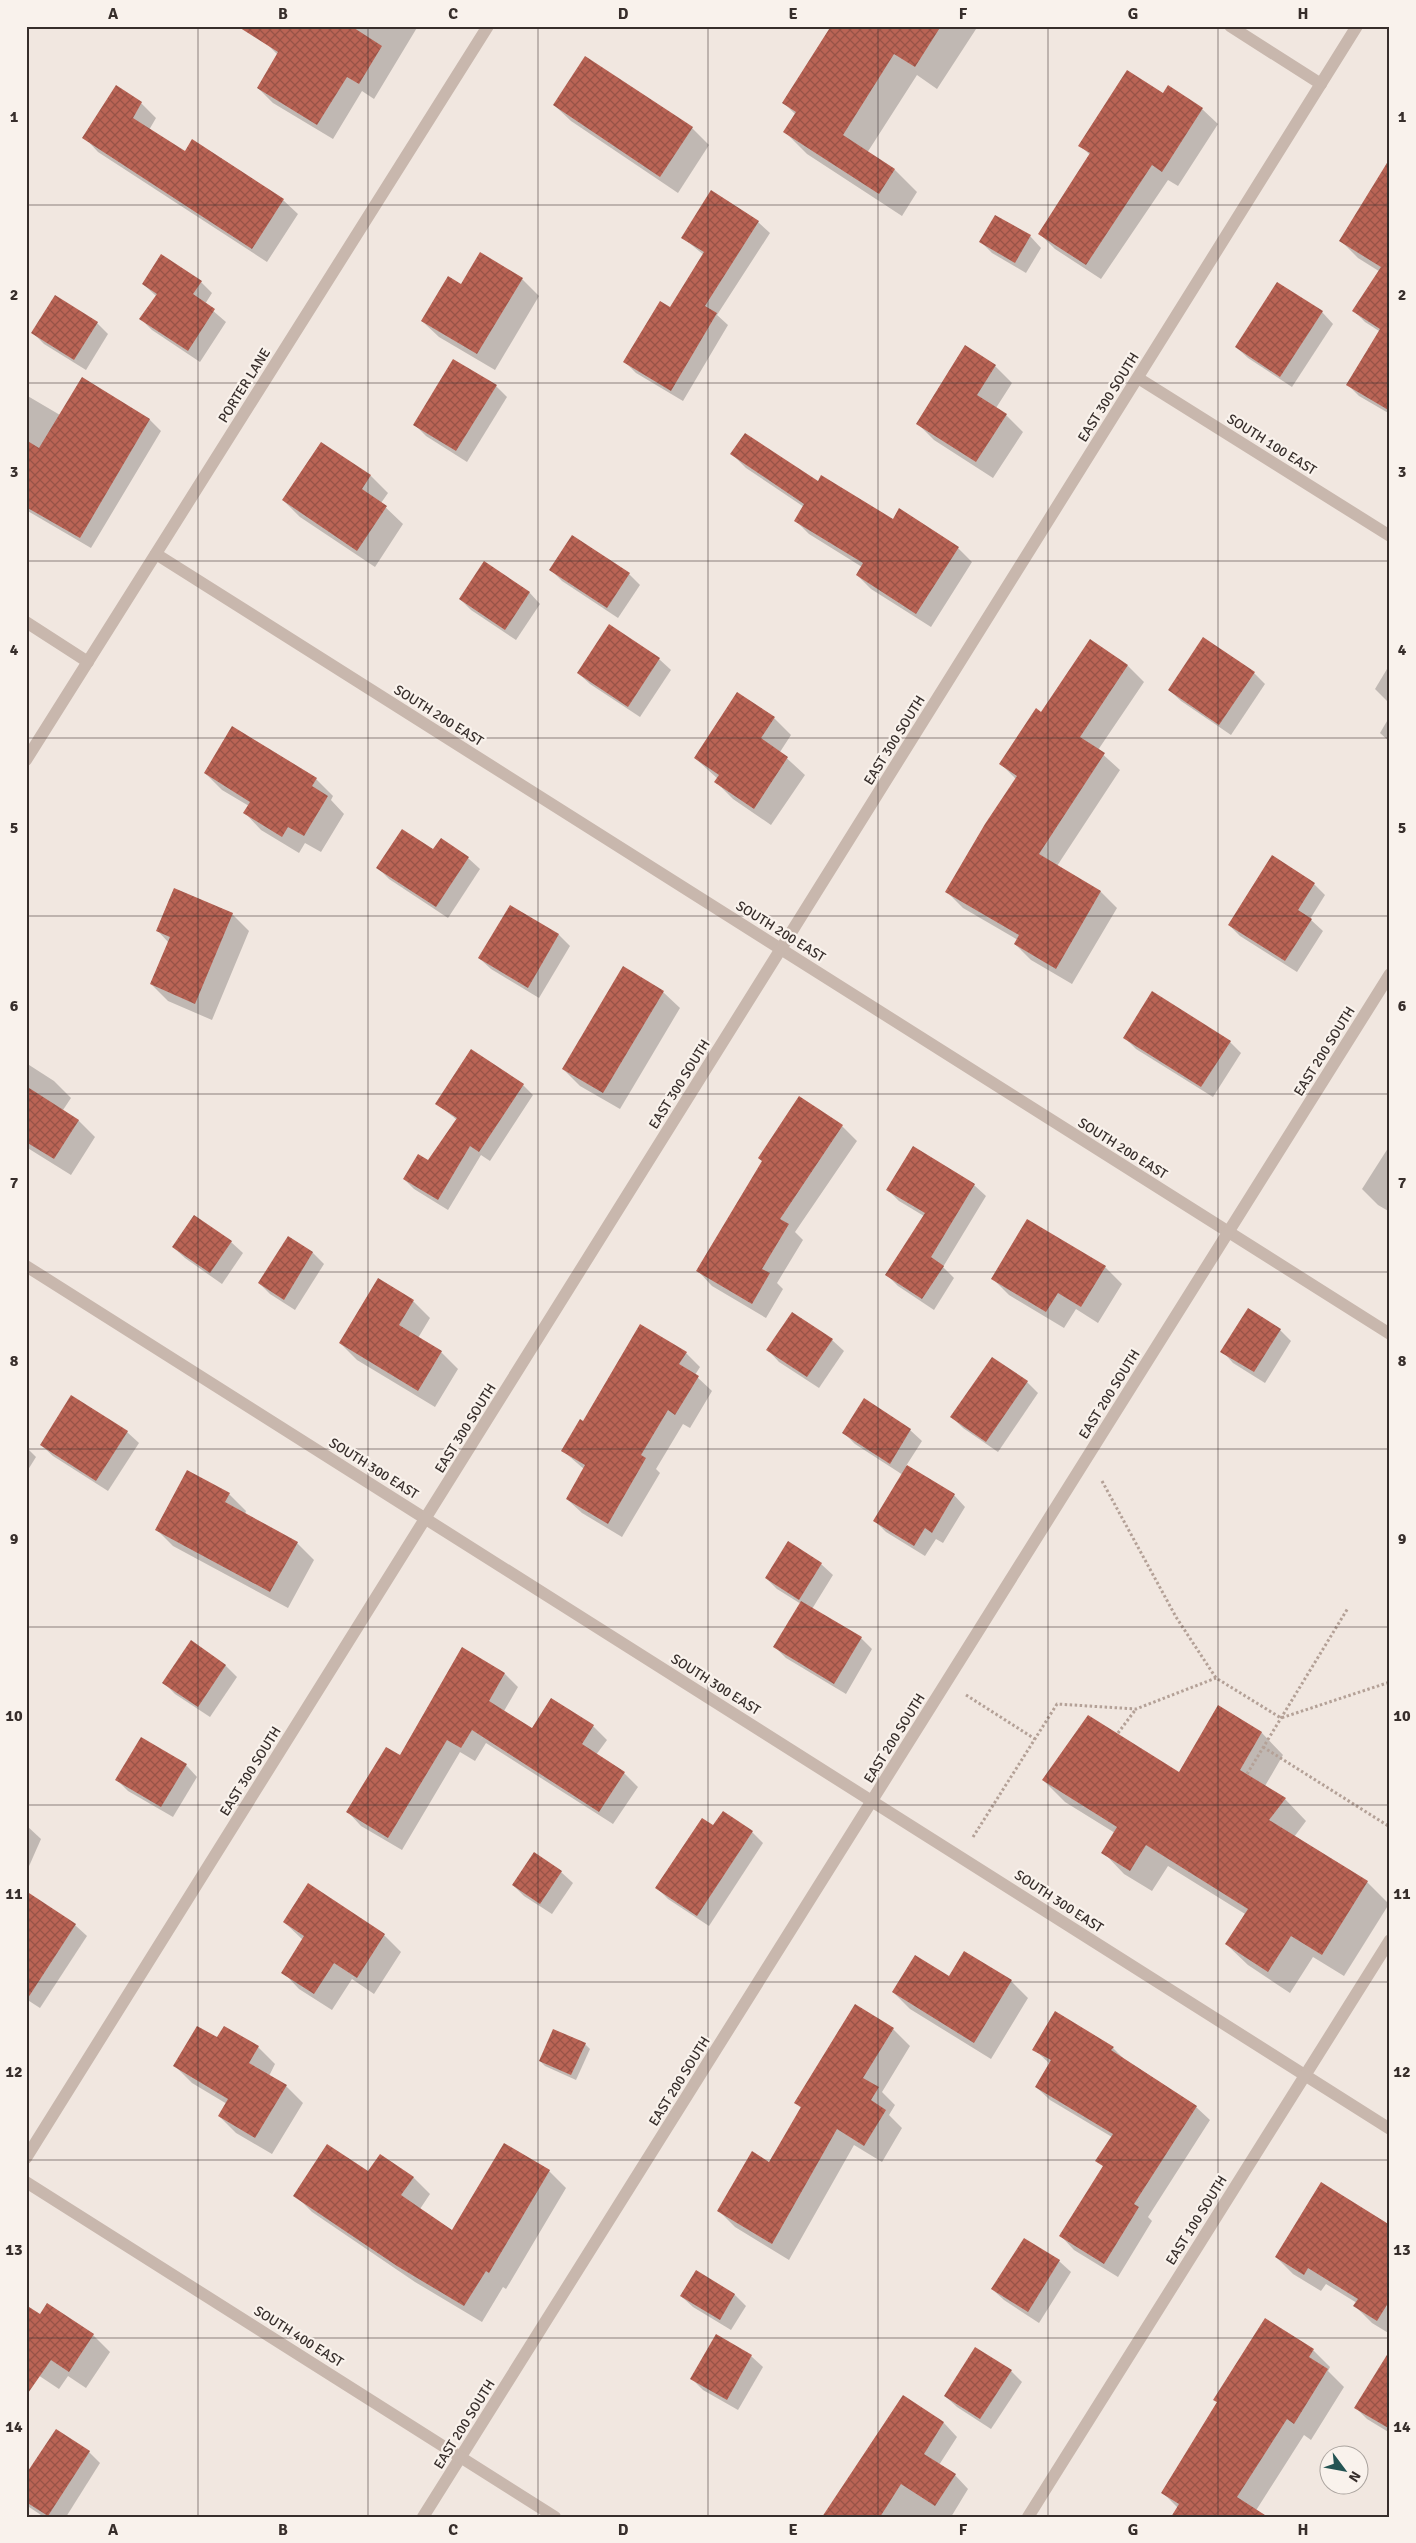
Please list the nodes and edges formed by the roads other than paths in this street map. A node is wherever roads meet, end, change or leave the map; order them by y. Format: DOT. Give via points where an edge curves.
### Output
graph roads {
  1 [pos="488,26"];
  2 [pos="1230,26"];
  3 [pos="1358,26"];
  4 [pos="1321,84"];
  5 [pos="1138,378"];
  6 [pos="1390,536"];
  7 [pos="156,554"];
  8 [pos="26,622"];
  9 [pos="88,662"];
  10 [pos="26,760"];
  11 [pos="781,949"];
  12 [pos="1390,974"];
  13 [pos="1228,1232"];
  14 [pos="26,1266"];
  15 [pos="1390,1334"];
  16 [pos="426,1518"];
  17 [pos="873,1801"];
  18 [pos="1390,1940"];
  19 [pos="1304,2075"];
  20 [pos="1390,2129"];
  21 [pos="26,2158"];
  22 [pos="26,2182"];
  23 [pos="461,2457"];
  24 [pos="423,2517"];
  25 [pos="556,2517"];
  26 [pos="1028,2517"];
  1 -- 7 [label="street, PORTER LANE"];
  2 -- 4 [label="street"];
  3 -- 4 [label="street, EAST 300 SOUTH"];
  4 -- 5 [label="street, EAST 300 SOUTH"];
  5 -- 6 [label="street, SOUTH 100 EAST"];
  5 -- 11 [label="street, EAST 300 SOUTH"];
  7 -- 9 [label="street, PORTER LANE"];
  7 -- 11 [label="street, SOUTH 200 EAST"];
  8 -- 9 [label="street"];
  9 -- 10 [label="street, PORTER LANE"];
  11 -- 13 [label="street, SOUTH 200 EAST"];
  11 -- 16 [label="street, EAST 300 SOUTH"];
  12 -- 13 [label="street, EAST 200 SOUTH"];
  13 -- 15 [label="street, SOUTH 200 EAST"];
  13 -- 17 [label="street, EAST 200 SOUTH"];
  14 -- 16 [label="street, SOUTH 300 EAST"];
  16 -- 17 [label="street, SOUTH 300 EAST"];
  16 -- 21 [label="street, EAST 300 SOUTH"];
  17 -- 19 [label="street, SOUTH 300 EAST"];
  17 -- 23 [label="street, EAST 200 SOUTH"];
  18 -- 19 [label="street, EAST 100 SOUTH"];
  19 -- 20 [label="street, SOUTH 300 EAST"];
  19 -- 26 [label="street, EAST 100 SOUTH"];
  22 -- 23 [label="street, SOUTH 400 EAST"];
  23 -- 24 [label="street, EAST 200 SOUTH"];
  23 -- 25 [label="street, SOUTH 400 EAST"];
}
